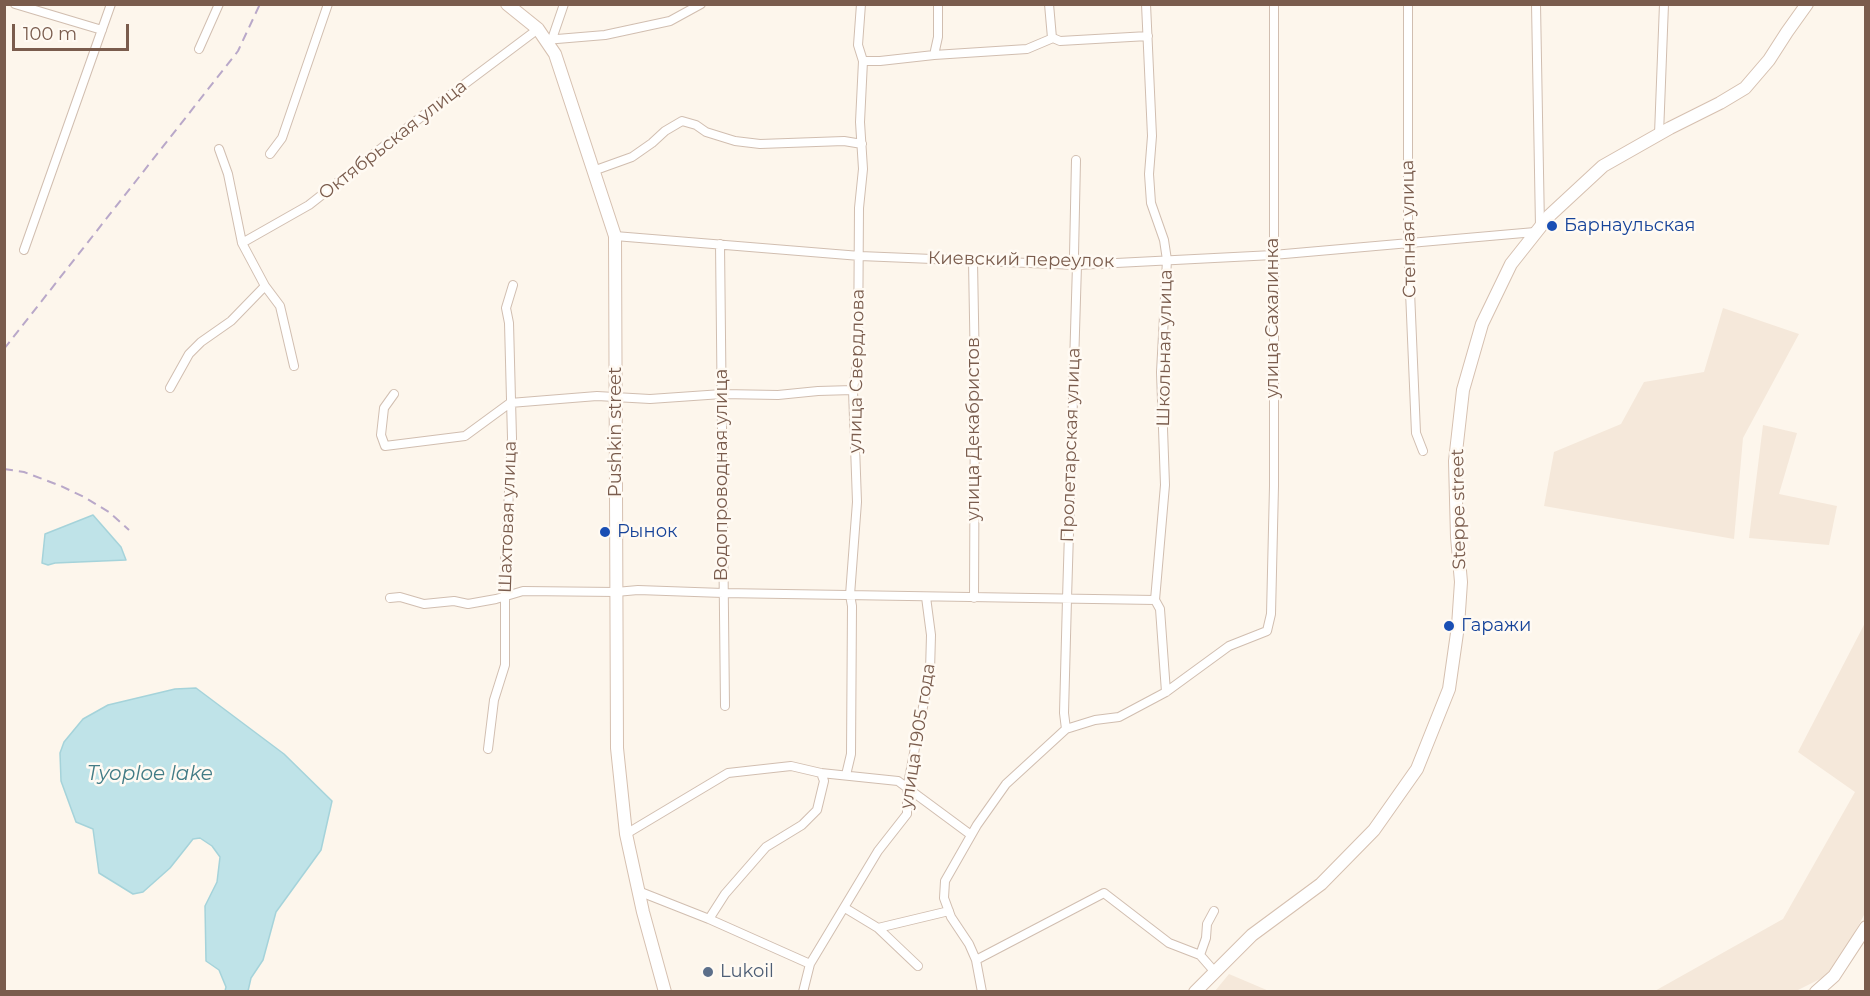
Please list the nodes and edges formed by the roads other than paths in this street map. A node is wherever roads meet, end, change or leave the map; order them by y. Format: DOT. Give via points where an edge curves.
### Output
graph roads {
  1 [pos="15,4"];
  2 [pos="111,4"];
  3 [pos="219,4"];
  4 [pos="328,4"];
  5 [pos="507,4"];
  6 [pos="564,4"];
  7 [pos="701,4"];
  8 [pos="861,4"];
  9 [pos="938,4"];
  10 [pos="1049,4"];
  11 [pos="1146,4"];
  12 [pos="1274,4"];
  13 [pos="1408,4"];
  14 [pos="1536,4"];
  15 [pos="1664,4"];
  16 [pos="1807,4"];
  17 [pos="102,30"];
  18 [pos="545,36"];
  19 [pos="1148,36"];
  20 [pos="1052,38"];
  21 [pos="199,49"];
  22 [pos="934,55"];
  23 [pos="863,61"];
  24 [pos="1659,134"];
  25 [pos="862,144"];
  26 [pos="219,149"];
  27 [pos="270,154"];
  28 [pos="1076,160"];
  29 [pos="593,171"];
  30 [pos="1538,230"];
  31 [pos="615,236"];
  32 [pos="242,243"];
  33 [pos="720,244"];
  34 [pos="1408,244"];
  35 [pos="24,250"];
  36 [pos="1273,255"];
  37 [pos="860,256"];
  38 [pos="1167,260"];
  39 [pos="973,261"];
  40 [pos="1077,265"];
  41 [pos="513,285"];
  42 [pos="265,286"];
  43 [pos="294,366"];
  44 [pos="170,388"];
  45 [pos="853,390"];
  46 [pos="394,394"];
  47 [pos="722,394"];
  48 [pos="616,398"];
  49 [pos="510,403"];
  50 [pos="1423,451"];
  51 [pos="616,592"];
  52 [pos="723,593"];
  53 [pos="850,595"];
  54 [pos="505,597"];
  55 [pos="926,597"];
  56 [pos="390,598"];
  57 [pos="974,598"];
  58 [pos="1066,599"];
  59 [pos="1155,600"];
  60 [pos="1166,692"];
  61 [pos="725,706"];
  62 [pos="1066,729"];
  63 [pos="488,749"];
  64 [pos="821,773"];
  65 [pos="846,775"];
  66 [pos="907,789"];
  67 [pos="626,834"];
  68 [pos="971,835"];
  69 [pos="638,891"];
  70 [pos="845,908"];
  71 [pos="1214,911"];
  72 [pos="950,914"];
  73 [pos="709,919"];
  74 [pos="1866,927"];
  75 [pos="878,928"];
  76 [pos="1200,955"];
  77 [pos="976,960"];
  78 [pos="810,964"];
  79 [pos="918,966"];
  80 [pos="1214,971"];
  81 [pos="665,992"];
  82 [pos="803,992"];
  83 [pos="982,992"];
  84 [pos="1195,992"];
  85 [pos="1816,992"];
  1 -- 17 [label="street"];
  2 -- 17 [label="street"];
  3 -- 21 [label="street"];
  4 -- 27 [label="street" via="282,138"];
  5 -- 18 [label="main road, Pushkin street"];
  6 -- 18 [label="street"];
  7 -- 18 [label="street" via="670,21 605,35"];
  8 -- 23 [label="street, улица Свердлова" via="858,45"];
  9 -- 22 [label="street"];
  10 -- 20 [label="street"];
  11 -- 19 [label="street, Школьная улица"];
  12 -- 36 [label="street, улица Сахалинка"];
  13 -- 34 [label="street, Степная улица"];
  14 -- 30 [label="street"];
  15 -- 24 [label="street"];
  16 -- 24 [label="main road, Steppe street" via="1770,60 1745,87"];
  17 -- 35 [label="street"];
  18 -- 29 [label="main road, Pushkin street" via="555,54"];
  18 -- 32 [label="street, Октябрьская улица" via="430,110 309,205"];
  19 -- 20 [label="street" via="1060,41"];
  19 -- 38 [label="street, Школьная улица" via="1151,203"];
  20 -- 22 [label="street" via="1027,49"];
  22 -- 23 [label="street"];
  23 -- 25 [label="street, улица Свердлова"];
  24 -- 30 [label="main road, Steppe street" via="1603,166"];
  25 -- 29 [label="street" via="735,141 682,121 632,157"];
  25 -- 37 [label="street, улица Свердлова"];
  26 -- 32 [label="street"];
  28 -- 40 [label="street, Пролетарская улица"];
  29 -- 31 [label="main road, Pushkin street"];
  30 -- 34 [label="street, Киевский переулок"];
  30 -- 80 [label="main road, Steppe street" via="1511,264 1482,324 1463,390 1455,461 1461,582 1458,626 1449,688 1417,769 1374,830 1321,884 1252,934"];
  31 -- 33 [label="street, Киевский переулок"];
  31 -- 48 [label="main road, Pushkin street"];
  32 -- 42 [label="street"];
  33 -- 37 [label="street, Киевский переулок"];
  33 -- 47 [label="street, Водопроводная улица"];
  34 -- 36 [label="street, Киевский переулок"];
  34 -- 50 [label="street, Степная улица" via="1416,433"];
  36 -- 38 [label="street, Киевский переулок"];
  36 -- 60 [label="street, улица Сахалинка" via="1274,486 1271,614 1267,632 1229,646"];
  37 -- 39 [label="street, Киевский переулок"];
  37 -- 45 [label="street, улица Свердлова" via="858,357"];
  38 -- 40 [label="street, Киевский переулок"];
  38 -- 59 [label="street, Школьная улица" via="1161,372 1165,484"];
  39 -- 40 [label="street, Киевский переулок"];
  39 -- 57 [label="street, улица Декабристов"];
  40 -- 58 [label="street, Пролетарская улица"];
  41 -- 49 [label="street, Шахтовая улица" via="506,308"];
  42 -- 43 [label="street" via="280,306"];
  42 -- 44 [label="street" via="231,321 189,354"];
  45 -- 47 [label="street"];
  45 -- 53 [label="street, улица Свердлова" via="857,502"];
  46 -- 49 [label="street" via="384,408 381,435 385,446 465,436"];
  47 -- 48 [label="street"];
  47 -- 52 [label="street, Водопроводная улица"];
  48 -- 49 [label="street"];
  48 -- 51 [label="main road, Pushkin street"];
  49 -- 54 [label="street, Шахтовая улица"];
  51 -- 52 [label="street"];
  51 -- 54 [label="street" via="523,591"];
  51 -- 67 [label="main road, Pushkin street" via="618,748"];
  52 -- 53 [label="street"];
  52 -- 61 [label="street, Водопроводная улица"];
  53 -- 55 [label="street"];
  53 -- 65 [label="street, улица Свердлова" via="851,754"];
  54 -- 56 [label="street" via="468,604 424,604"];
  54 -- 63 [label="street, Шахтовая улица" via="505,665 494,700"];
  55 -- 57 [label="street"];
  55 -- 66 [label="street, улица 1905 года" via="930,671"];
  57 -- 58 [label="street"];
  58 -- 59 [label="street"];
  58 -- 62 [label="street, Пролетарская улица"];
  59 -- 60 [label="street, Школьная улица" via="1160,609"];
  60 -- 62 [label="street" via="1119,717"];
  62 -- 68 [label="street" via="1006,784"];
  64 -- 65 [label="street"];
  64 -- 67 [label="street" via="791,766 728,773"];
  64 -- 73 [label="street" via="824,781 817,810 802,825 766,847"];
  65 -- 66 [label="street" via="898,781"];
  66 -- 68 [label="street"];
  66 -- 70 [label="street, улица 1905 года" via="907,814 878,851"];
  67 -- 69 [label="main road, Pushkin street"];
  68 -- 72 [label="street" via="945,881 944,898"];
  69 -- 73 [label="street"];
  69 -- 81 [label="main road, Pushkin street"];
  70 -- 75 [label="street"];
  70 -- 78 [label="street, улица 1905 года"];
  71 -- 76 [label="street"];
  72 -- 75 [label="street"];
  72 -- 77 [label="street"];
  73 -- 78 [label="street"];
  74 -- 85 [label="main road" via="1834,976"];
  75 -- 79 [label="street"];
  76 -- 77 [label="street" via="1169,943 1104,893"];
  76 -- 80 [label="street"];
  77 -- 83 [label="street"];
  78 -- 82 [label="street, улица 1905 года"];
  80 -- 84 [label="main road, Steppe street"];
}
